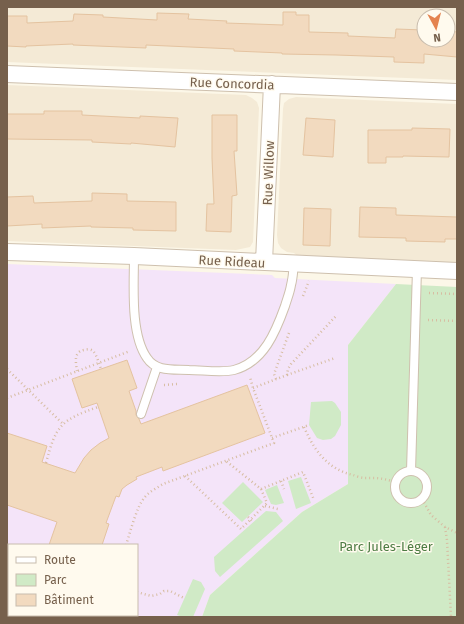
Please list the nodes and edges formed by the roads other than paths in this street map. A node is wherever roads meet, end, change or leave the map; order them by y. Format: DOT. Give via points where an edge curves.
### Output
graph roads {
  1 [pos="7,74"];
  2 [pos="272,84"];
  3 [pos="457,92"];
  4 [pos="7,252"];
  5 [pos="134,256"];
  6 [pos="264,262"];
  7 [pos="294,264"];
  8 [pos="418,269"];
  9 [pos="457,271"];
  10 [pos="157,367"];
  11 [pos="142,414"];
  12 [pos="410,471"];
  1 -- 2 [label="street, Rue Concordia"];
  2 -- 3 [label="street, Rue Concordia"];
  2 -- 6 [label="street, Rue Willow"];
  4 -- 5 [label="street, Rue Rideau"];
  5 -- 6 [label="street, Rue Rideau"];
  5 -- 10 [label="lane" via="134,298 138,336 147,358"];
  6 -- 7 [label="street, Rue Rideau"];
  7 -- 8 [label="street, Rue Rideau"];
  7 -- 10 [label="lane" via="290,290 272,338 264,350 246,365 232,370"];
  8 -- 9 [label="street, Rue Rideau"];
  8 -- 12 [label="lane"];
  10 -- 11 [label="lane"];
  12 -- 12 [label="lane" via="421,474 427,484 425,495 412,504 402,501 395,493 394,487 401,474"];
}
